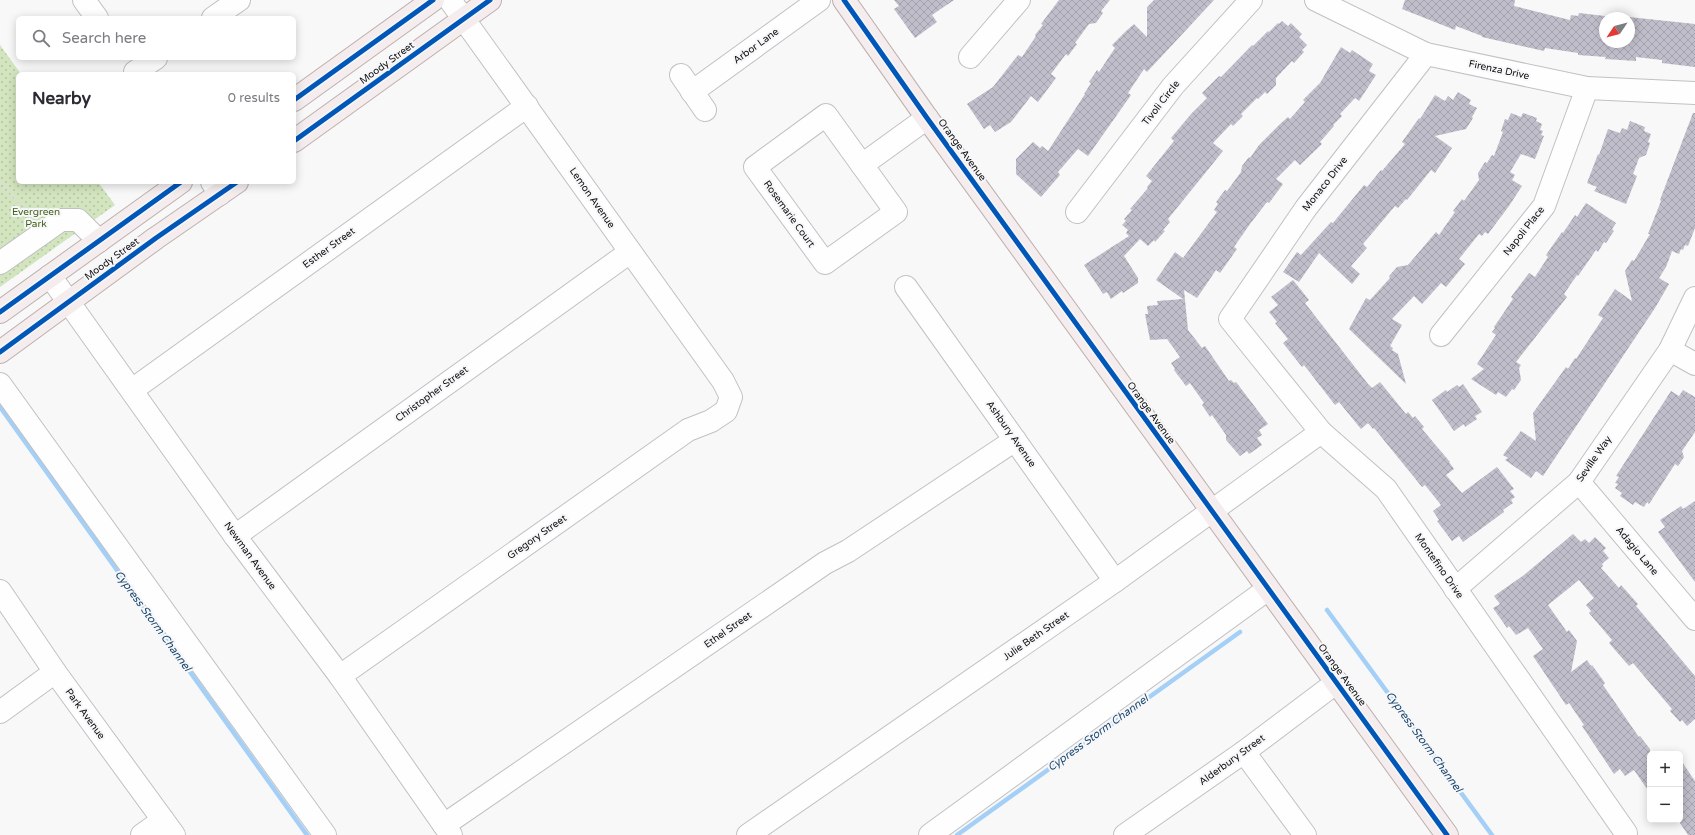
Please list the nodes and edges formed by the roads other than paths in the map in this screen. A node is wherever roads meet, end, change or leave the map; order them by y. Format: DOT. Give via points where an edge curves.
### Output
graph roads {
  1 [pos="84,0"];
  2 [pos="239,0"];
  3 [pos="433,0"];
  4 [pos="450,0"];
  5 [pos="490,0"];
  6 [pos="819,0"];
  7 [pos="844,0"];
  8 [pos="1019,0"];
  9 [pos="1251,0"];
  10 [pos="1316,0"];
  11 [pos="96,16"];
  12 [pos="216,16"];
  13 [pos="464,19"];
  14 [pos="1426,54"];
  15 [pos="970,56"];
  16 [pos="151,60"];
  17 [pos="133,68"];
  18 [pos="1587,88"];
  19 [pos="1695,93"];
  20 [pos="296,99"];
  21 [pos="527,106"];
  22 [pos="705,110"];
  23 [pos="927,118"];
  24 [pos="296,140"];
  25 [pos="862,165"];
  26 [pos="178,184"];
  27 [pos="223,186"];
  28 [pos="1077,212"];
  29 [pos="99,241"];
  30 [pos="630,252"];
  31 [pos="0,263"];
  32 [pos="50,276"];
  33 [pos="906,287"];
  34 [pos="1695,298"];
  35 [pos="68,302"];
  36 [pos="0,312"];
  37 [pos="1230,319"];
  38 [pos="1441,336"];
  39 [pos="1670,350"];
  40 [pos="0,352"];
  41 [pos="1695,364"];
  42 [pos="0,384"];
  43 [pos="132,390"];
  44 [pos="731,397"];
  45 [pos="1321,432"];
  46 [pos="1015,440"];
  47 [pos="1579,482"];
  48 [pos="1212,511"];
  49 [pos="234,536"];
  50 [pos="1115,581"];
  51 [pos="1268,589"];
  52 [pos="1455,589"];
  53 [pos="0,591"];
  54 [pos="1695,619"];
  55 [pos="55,672"];
  56 [pos="340,676"];
  57 [pos="1337,682"];
  58 [pos="0,712"];
  59 [pos="1244,752"];
  60 [pos="168,827"];
  61 [pos="448,830"];
  62 [pos="1626,833"];
  63 [pos="142,835"];
  64 [pos="325,835"];
  65 [pos="748,835"];
  66 [pos="930,835"];
  67 [pos="1125,835"];
  68 [pos="1305,835"];
  69 [pos="1447,835"];
  1 -- 11 [label="street"];
  2 -- 12 [label="street"];
  3 -- 20 [label="main road"];
  4 -- 13 [label="street, Lemon Avenue"];
  5 -- 13 [label="main road, Moody Street"];
  6 -- 22 [label="street, Arbor Lane" via="687,84"];
  7 -- 23 [label="main road, Orange Avenue"];
  8 -- 15 [label="street"];
  9 -- 28 [label="street, Tivoli Circle" via="1173,86"];
  10 -- 14 [label="street, Firenza Drive"];
  13 -- 21 [label="street, Lemon Avenue"];
  13 -- 24 [label="main road, Moody Street"];
  14 -- 18 [label="street, Firenza Drive"];
  14 -- 37 [label="street, Monaco Drive" via="1306,208"];
  16 -- 17 [label="street"];
  18 -- 19 [label="street, Firenza Drive"];
  18 -- 38 [label="street, Napoli Place" via="1544,206"];
  21 -- 30 [label="street, Lemon Avenue"];
  21 -- 43 [label="street, Esther Street"];
  23 -- 25 [label="street"];
  23 -- 48 [label="main road, Orange Avenue"];
  25 -- 25 [label="street, Rosemarie Court" via="826,116 755,167 825,263 896,212"];
  26 -- 29 [label="main road"];
  27 -- 35 [label="main road, Moody Street"];
  29 -- 31 [label="street" via="78,220 62,220"];
  29 -- 32 [label="main road"];
  30 -- 44 [label="street, Lemon Avenue" via="723,381"];
  30 -- 49 [label="street, Christopher Street"];
  32 -- 35 [label="street, Newman Avenue"];
  32 -- 36 [label="main road"];
  33 -- 46 [label="street, Ashbury Avenue"];
  34 -- 39 [label="street, Seville Way"];
  35 -- 40 [label="main road, Moody Street"];
  35 -- 43 [label="street, Newman Avenue"];
  37 -- 45 [label="street, Montefino Drive"];
  39 -- 41 [label="street"];
  39 -- 47 [label="street, Seville Way"];
  42 -- 64 [label="street"];
  43 -- 49 [label="street, Newman Avenue"];
  44 -- 56 [label="street, Gregory Street" via="726,411 711,421 688,430"];
  45 -- 48 [label="street, Julie Beth Street"];
  45 -- 52 [label="street, Montefino Drive" via="1386,489"];
  46 -- 50 [label="street, Ashbury Avenue"];
  46 -- 61 [label="street, Ethel Street" via="848,551 825,563"];
  47 -- 52 [label="street, Seville Way"];
  47 -- 54 [label="street, Adagio Lane"];
  48 -- 50 [label="street, Julie Beth Street"];
  48 -- 51 [label="main road, Orange Avenue"];
  49 -- 56 [label="street, Newman Avenue"];
  50 -- 65 [label="street, Julie Beth Street"];
  51 -- 57 [label="main road, Orange Avenue"];
  51 -- 66 [label="street"];
  52 -- 62 [label="street, Montefino Drive"];
  53 -- 55 [label="street, Park Avenue"];
  55 -- 58 [label="street"];
  55 -- 60 [label="street, Park Avenue"];
  56 -- 61 [label="street, Newman Avenue"];
  57 -- 59 [label="street, Alderbury Street"];
  57 -- 69 [label="main road, Orange Avenue"];
  59 -- 67 [label="street, Alderbury Street"];
  59 -- 68 [label="street"];
  60 -- 63 [label="street"];
}
